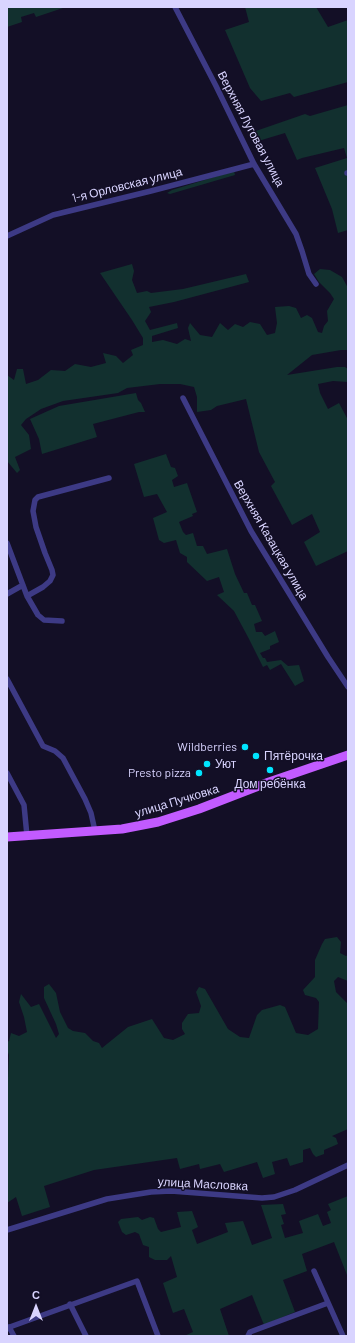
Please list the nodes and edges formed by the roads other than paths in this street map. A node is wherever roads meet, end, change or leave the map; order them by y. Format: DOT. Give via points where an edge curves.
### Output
graph roads {
  1 [pos="175,7"];
  2 [pos="254,164"];
  3 [pos="7,236"];
  4 [pos="316,284"];
  5 [pos="183,398"];
  6 [pos="109,478"];
  7 [pos="7,543"];
  8 [pos="23,585"];
  9 [pos="7,594"];
  10 [pos="27,596"];
  11 [pos="62,621"];
  12 [pos="7,679"];
  13 [pos="348,687"];
  14 [pos="348,755"];
  15 [pos="7,774"];
  16 [pos="95,831"];
  17 [pos="28,836"];
  18 [pos="7,837"];
  19 [pos="348,1164"];
  20 [pos="7,1230"];
  21 [pos="314,1271"];
  22 [pos="328,1303"];
  23 [pos="70,1304"];
  24 [pos="8,1327"];
  25 [pos="14,1336"];
  26 [pos="86,1336"];
  27 [pos="158,1336"];
  28 [pos="248,1336"];
  29 [pos="343,1336"];
  1 -- 2 [label="street, Верхняя Луговая улица"];
  2 -- 3 [label="street, 1-я Орловская улица" via="53,215"];
  2 -- 4 [label="street, Верхняя Луговая улица" via="296,234 309,274"];
  5 -- 13 [label="street, Верхняя Казацкая улица" via="251,531"];
  6 -- 10 [label="street" via="38,497 33,511 36,527 53,575 43,587"];
  7 -- 8 [label="street"];
  8 -- 9 [label="street"];
  8 -- 10 [label="street"];
  10 -- 11 [label="street" via="41,618"];
  12 -- 16 [label="street" via="43,746 63,758 86,799"];
  14 -- 16 [label="main road, улица Пучковка" via="182,815 133,827"];
  15 -- 17 [label="street" via="24,805"];
  16 -- 17 [label="main road, улица Пучковка"];
  17 -- 18 [label="main road, улица Пучковка"];
  19 -- 20 [label="street, улица Масловка" via="295,1190 274,1197 151,1192 107,1199"];
  21 -- 22 [label="street"];
  22 -- 28 [label="street" via="250,1332"];
  22 -- 29 [label="street"];
  23 -- 24 [label="street"];
  23 -- 26 [label="street"];
  23 -- 27 [label="street" via="137,1281"];
  24 -- 25 [label="street"];
}
